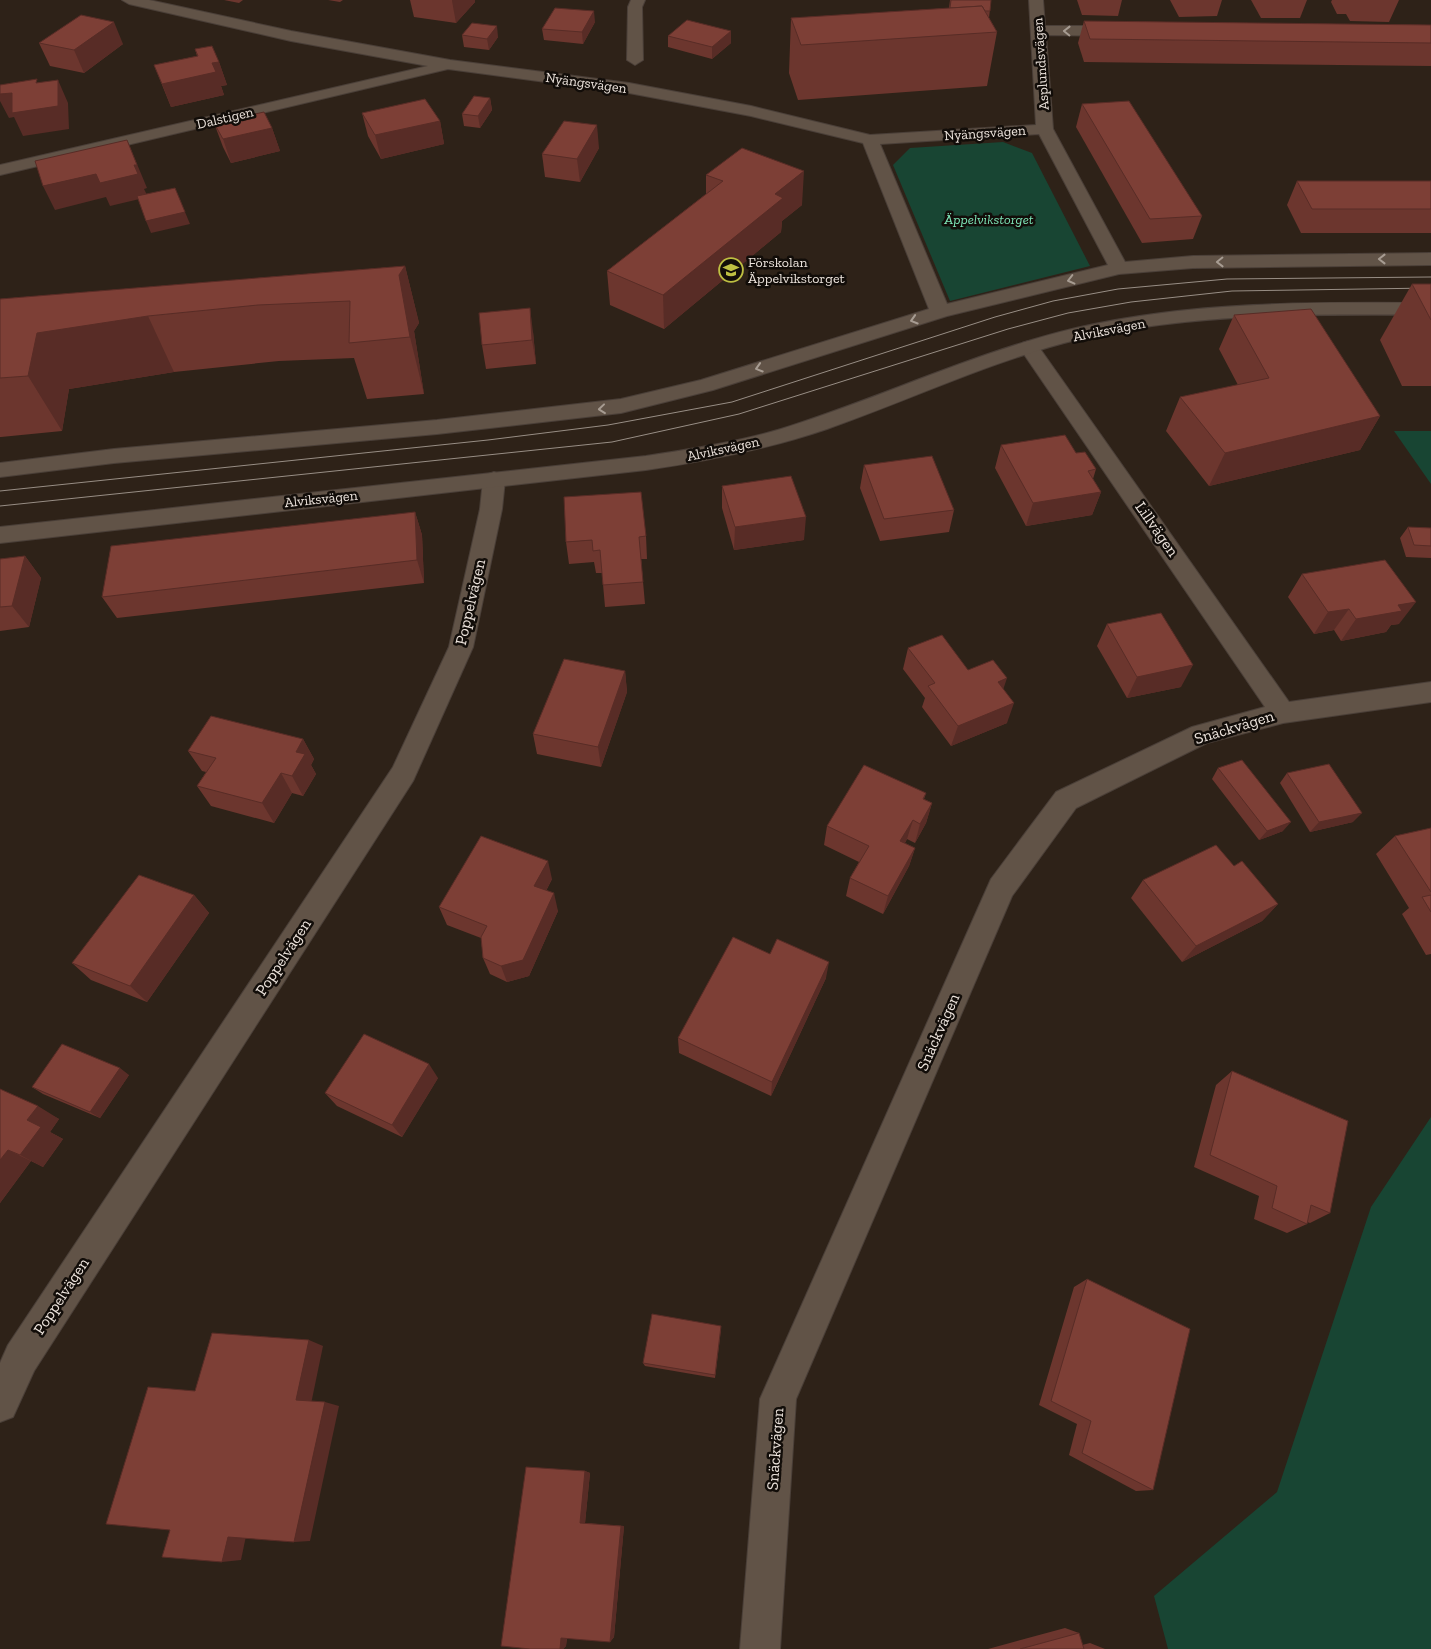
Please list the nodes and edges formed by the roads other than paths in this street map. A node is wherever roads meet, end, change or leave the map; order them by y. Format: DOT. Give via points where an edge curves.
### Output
graph roads {
  1 [pos="129,0"];
  2 [pos="638,0"];
  3 [pos="1036,0"];
  4 [pos="1039,30"];
  5 [pos="1138,31"];
  6 [pos="635,60"];
  7 [pos="450,65"];
  8 [pos="1045,129"];
  9 [pos="870,140"];
  10 [pos="0,170"];
  11 [pos="1431,260"];
  12 [pos="1119,268"];
  13 [pos="1431,309"];
  14 [pos="940,312"];
  15 [pos="1029,347"];
  16 [pos="0,470"];
  17 [pos="494,480"];
  18 [pos="0,535"];
  19 [pos="1431,692"];
  20 [pos="1283,713"];
  21 [pos="0,1404"];
  22 [pos="760,1649"];
  1 -- 7 [label="street, Nyängsvägen" via="291,36"];
  2 -- 6 [label="street" via="634,6"];
  3 -- 4 [label="street, Asplundsvägen"];
  5 -- 4 [label="street, one-way"];
  4 -- 8 [label="street, Asplundsvägen"];
  7 -- 9 [label="street, Nyängsvägen" via="629,88 751,111"];
  7 -- 10 [label="street, Dalstigen"];
  8 -- 9 [label="street, Nyängsvägen"];
  8 -- 12 [label="street"];
  9 -- 14 [label="street"];
  11 -- 12 [label="street, one-way" via="1193,262"];
  12 -- 14 [label="street, one-way"];
  13 -- 15 [label="street, Alviksvägen" via="1200,316 1088,332"];
  14 -- 16 [label="street, one-way" via="706,385 621,406 437,428 114,456"];
  15 -- 17 [label="street, Alviksvägen" via="819,424 717,453"];
  15 -- 20 [label="street, Lillvägen"];
  17 -- 18 [label="street, Alviksvägen"];
  17 -- 21 [label="street, Poppelvägen" via="492,509 461,647 404,773 21,1358"];
  19 -- 20 [label="street, Snäckvägen"];
  20 -- 22 [label="street, Snäckvägen" via="1201,734 1066,800 1001,888 778,1398"];
}
